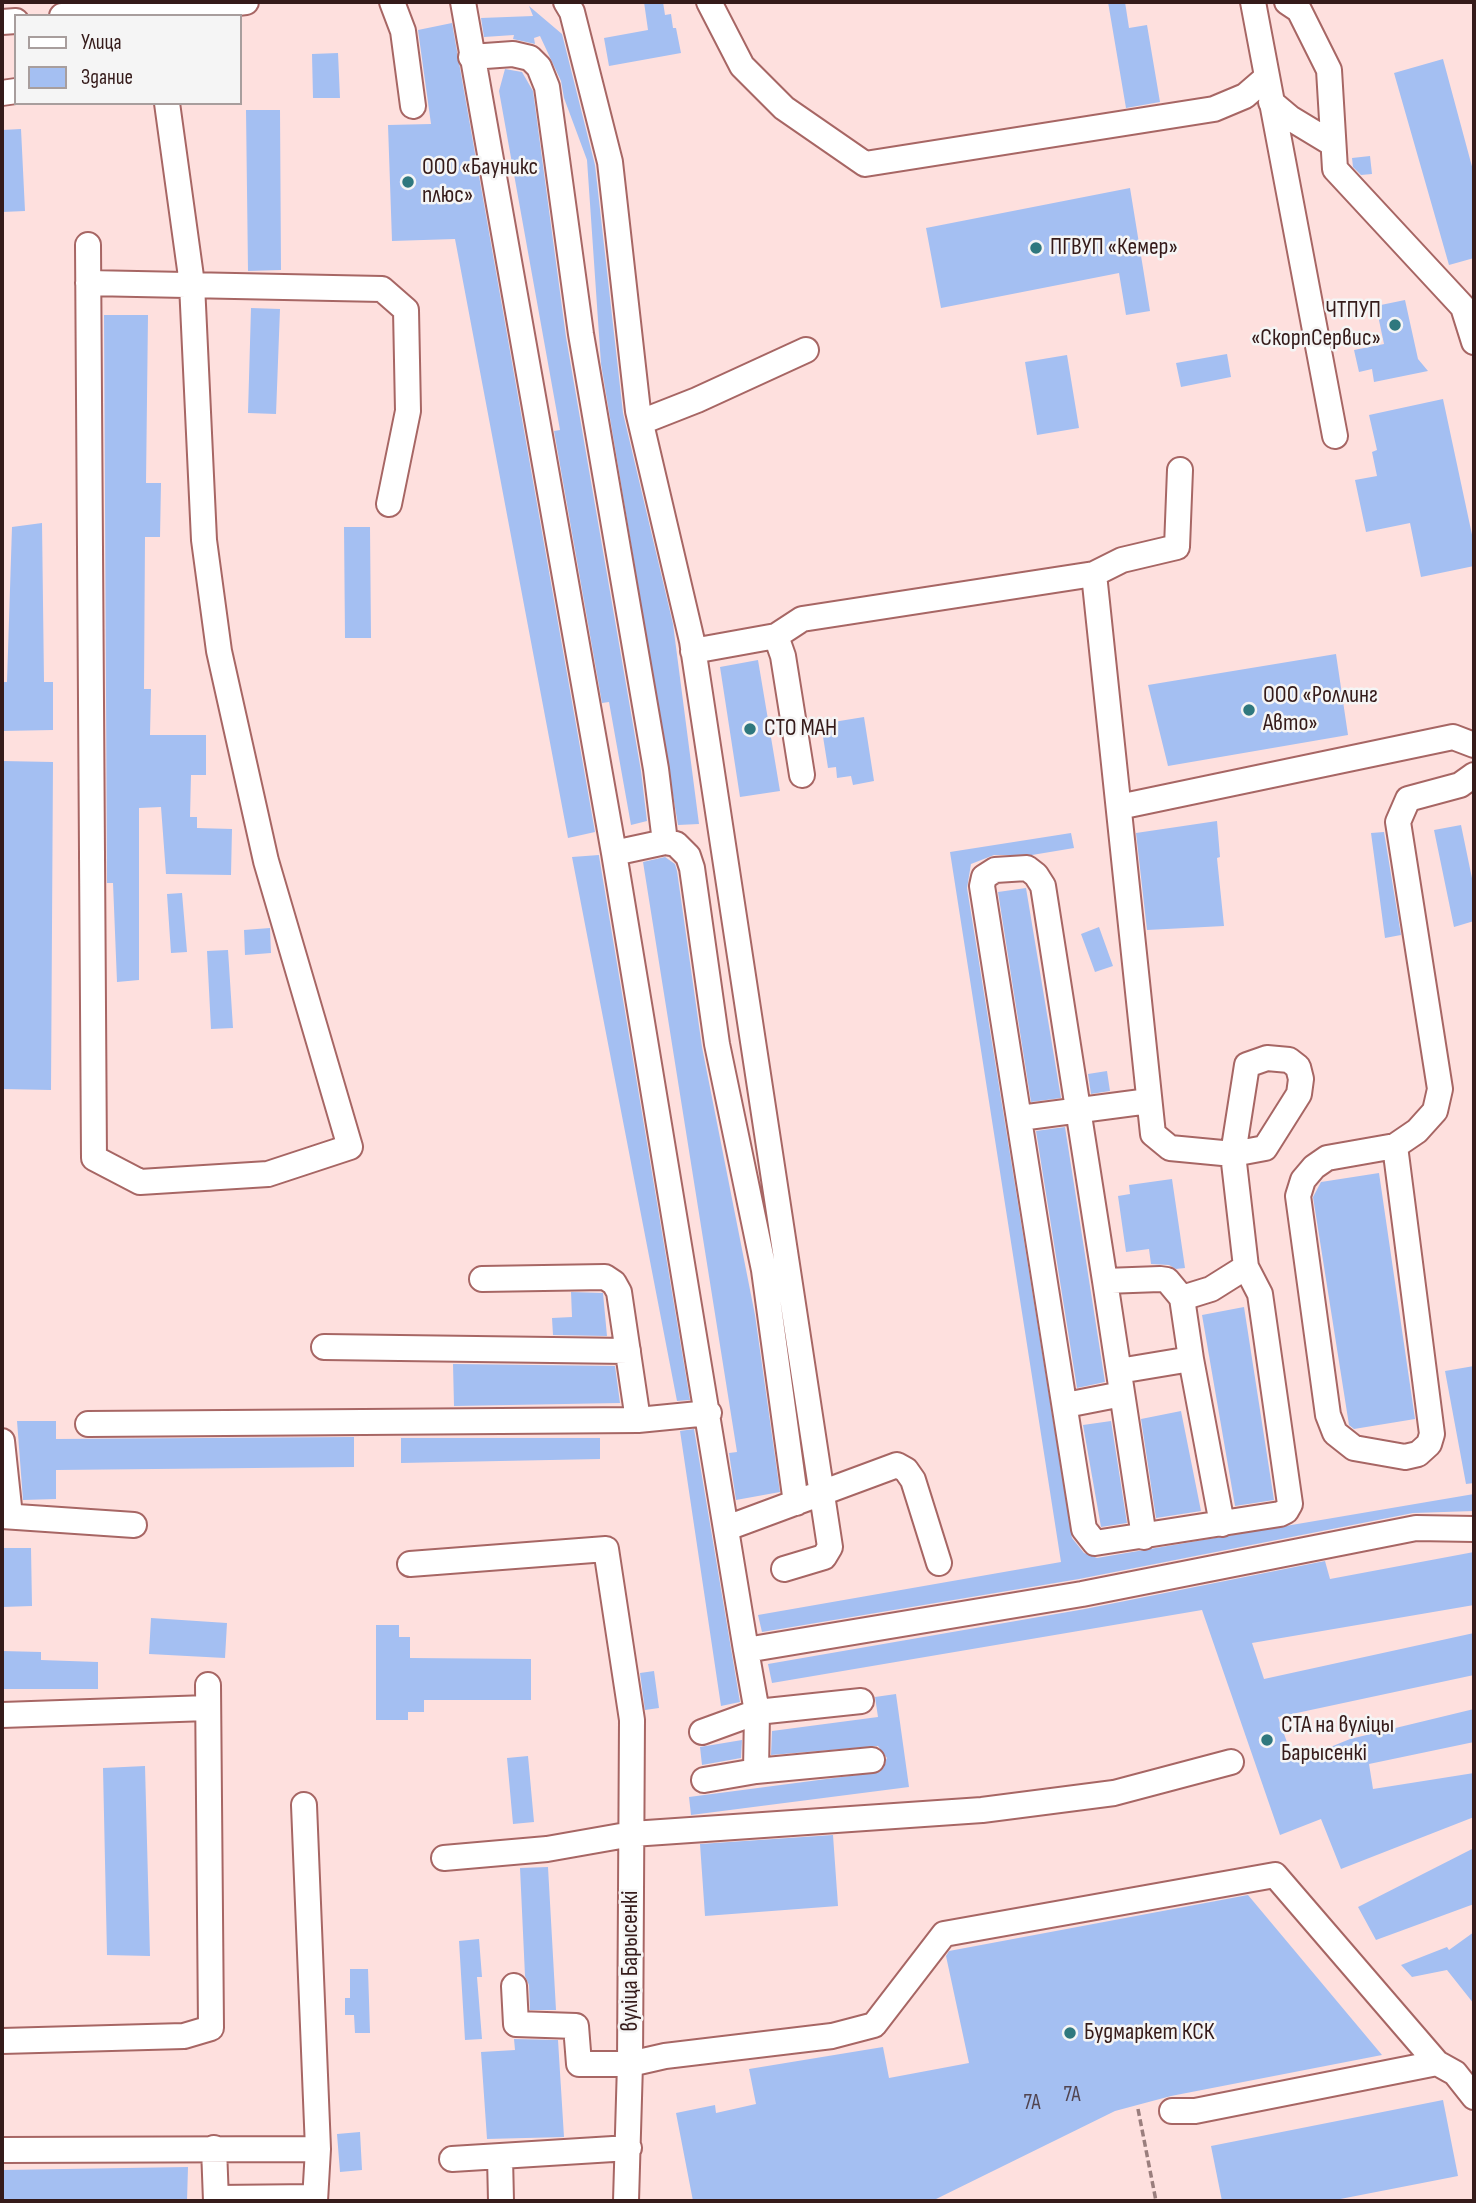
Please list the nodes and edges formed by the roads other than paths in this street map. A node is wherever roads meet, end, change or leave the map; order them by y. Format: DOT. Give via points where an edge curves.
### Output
graph roads {
  1 [pos="246,2"];
  2 [pos="392,2"];
  3 [pos="463,2"];
  4 [pos="566,2"];
  5 [pos="709,2"];
  6 [pos="1253,2"];
  7 [pos="1286,2"];
  8 [pos="79,12"];
  9 [pos="158,14"];
  10 [pos="471,57"];
  11 [pos="1267,77"];
  12 [pos="1271,102"];
  13 [pos="167,105"];
  14 [pos="413,106"];
  15 [pos="1333,144"];
  16 [pos="88,245"];
  17 [pos="88,283"];
  18 [pos="192,284"];
  19 [pos="1474,342"];
  20 [pos="806,351"];
  21 [pos="641,422"];
  22 [pos="1335,436"];
  23 [pos="1180,470"];
  24 [pos="389,504"];
  25 [pos="1094,573"];
  26 [pos="776,636"];
  27 [pos="693,651"];
  28 [pos="1474,745"];
  29 [pos="802,775"];
  30 [pos="1474,775"];
  31 [pos="1119,807"];
  32 [pos="665,842"];
  33 [pos="614,853"];
  34 [pos="1149,1101"];
  35 [pos="1076,1110"];
  36 [pos="1020,1118"];
  37 [pos="1395,1146"];
  38 [pos="1246,1268"];
  39 [pos="482,1279"];
  40 [pos="1105,1281"];
  41 [pos="1182,1298"];
  42 [pos="324,1347"];
  43 [pos="628,1351"];
  44 [pos="1191,1359"];
  45 [pos="1120,1382"];
  46 [pos="1066,1405"];
  47 [pos="709,1413"];
  48 [pos="638,1420"];
  49 [pos="88,1424"];
  50 [pos="2,1441"];
  51 [pos="821,1493"];
  52 [pos="796,1503"];
  53 [pos="6,1516"];
  54 [pos="1222,1524"];
  55 [pos="134,1525"];
  56 [pos="727,1528"];
  57 [pos="1474,1530"];
  58 [pos="1144,1536"];
  59 [pos="410,1563"];
  60 [pos="939,1563"];
  61 [pos="785,1569"];
  62 [pos="746,1650"];
  63 [pos="861,1701"];
  64 [pos="757,1712"];
  65 [pos="2,1715"];
  66 [pos="702,1732"];
  67 [pos="872,1760"];
  68 [pos="1231,1762"];
  69 [pos="756,1771"];
  70 [pos="704,1780"];
  71 [pos="304,1805"];
  72 [pos="632,1834"];
  73 [pos="444,1858"];
  74 [pos="514,1986"];
  75 [pos="2,2041"];
  76 [pos="1437,2063"];
  77 [pos="630,2064"];
  78 [pos="1474,2097"];
  79 [pos="1172,2111"];
  80 [pos="214,2148"];
  81 [pos="629,2148"];
  82 [pos="318,2149"];
  83 [pos="2,2150"];
  84 [pos="500,2157"];
  85 [pos="452,2159"];
  86 [pos="315,2199"];
  87 [pos="216,2200"];
  88 [pos="501,2201"];
  89 [pos="626,2201"];
  1 -- 9 [label="street"];
  2 -- 14 [label="street" via="402,30"];
  3 -- 10 [label="street"];
  4 -- 21 [label="street" via="610,162"];
  5 -- 11 [label="street" via="741,66 784,108 865,164 1214,109 1245,96"];
  6 -- 11 [label="street"];
  7 -- 15 [label="street" via="1299,10 1329,70"];
  8 -- 9 [label="street"];
  10 -- 32 [label="street" via="513,54 530,58 547,87 585,359"];
  10 -- 33 [label="street"];
  11 -- 12 [label="street"];
  12 -- 15 [label="street"];
  12 -- 22 [label="street"];
  13 -- 18 [label="street"];
  15 -- 19 [label="street" via="1335,169 1463,307"];
  16 -- 17 [label="street"];
  17 -- 18 [label="street"];
  17 -- 18 [label="street" via="94,1158 140,1182 268,1174 350,1147 266,861 219,651 204,540"];
  18 -- 24 [label="street" via="382,289 407,310 408,411"];
  20 -- 21 [label="street"];
  21 -- 27 [label="street"];
  23 -- 25 [label="street" via="1177,547"];
  25 -- 26 [label="street" via="802,619"];
  25 -- 31 [label="street"];
  26 -- 27 [label="street"];
  26 -- 29 [label="street"];
  27 -- 51 [label="street"];
  28 -- 31 [label="street" via="1453,737"];
  30 -- 37 [label="street" via="1460,785 1408,799 1398,822 1440,1089 1435,1111"];
  31 -- 34 [label="street"];
  32 -- 33 [label="street"];
  32 -- 52 [label="street" via="682,848 692,868 717,1044 764,1270"];
  33 -- 47 [label="street"];
  34 -- 35 [label="street"];
  34 -- 38 [label="street" via="1153,1134 1160,1143 1233,1154"];
  35 -- 36 [label="street"];
  35 -- 36 [label="street" via="1043,886 1027,868 995,870 982,886"];
  35 -- 40 [label="street"];
  36 -- 46 [label="street"];
  37 -- 37 [label="street" via="1432,1434 1418,1454 1405,1457 1353,1448 1335,1433 1328,1415 1298,1196 1303,1181 1327,1158"];
  38 -- 41 [label="street" via="1211,1289"];
  38 -- 54 [label="street" via="1260,1294 1290,1504 1280,1514"];
  39 -- 43 [label="street" via="605,1277 619,1292"];
  40 -- 41 [label="street" via="1167,1280"];
  40 -- 45 [label="street"];
  41 -- 44 [label="street"];
  42 -- 43 [label="street"];
  43 -- 48 [label="street"];
  44 -- 45 [label="street"];
  44 -- 54 [label="street"];
  45 -- 46 [label="street"];
  45 -- 58 [label="street"];
  46 -- 58 [label="street" via="1088,1537 1101,1544"];
  47 -- 48 [label="street"];
  47 -- 56 [label="street"];
  48 -- 49 [label="street"];
  50 -- 53 [label="street"];
  51 -- 52 [label="street"];
  51 -- 60 [label="street" via="887,1466 906,1470"];
  51 -- 61 [label="street" via="829,1554"];
  52 -- 56 [label="street"];
  53 -- 55 [label="street"];
  54 -- 58 [label="street"];
  56 -- 62 [label="street"];
  57 -- 62 [label="street" via="1416,1528 1082,1594"];
  59 -- 72 [label="street, вуліца Барысенкі" via="606,1549 632,1720"];
  62 -- 64 [label="street"];
  63 -- 64 [label="street"];
  64 -- 66 [label="street"];
  64 -- 69 [label="street"];
  65 -- 75 [label="street" via="208,1697 211,2028 184,2036"];
  67 -- 69 [label="street"];
  68 -- 72 [label="street" via="1114,1793 982,1810"];
  69 -- 70 [label="street"];
  71 -- 82 [label="street"];
  72 -- 73 [label="street" via="547,1849"];
  72 -- 77 [label="street, вуліца Барысенкі"];
  74 -- 77 [label="street" via="516,2024 576,2026 579,2064"];
  76 -- 77 [label="street" via="1275,1875 944,1934 874,2025 832,2036"];
  76 -- 78 [label="street" via="1455,2073"];
  76 -- 79 [label="street" via="1195,2111"];
  77 -- 81 [label="street, вуліца Барысенкі"];
  80 -- 82 [label="street"];
  80 -- 83 [label="street"];
  80 -- 87 [label="street"];
  81 -- 84 [label="street"];
  81 -- 89 [label="street, вуліца Барысенкі"];
  82 -- 86 [label="street"];
  84 -- 85 [label="street"];
  84 -- 88 [label="street"];
  86 -- 87 [label="street"];
}
